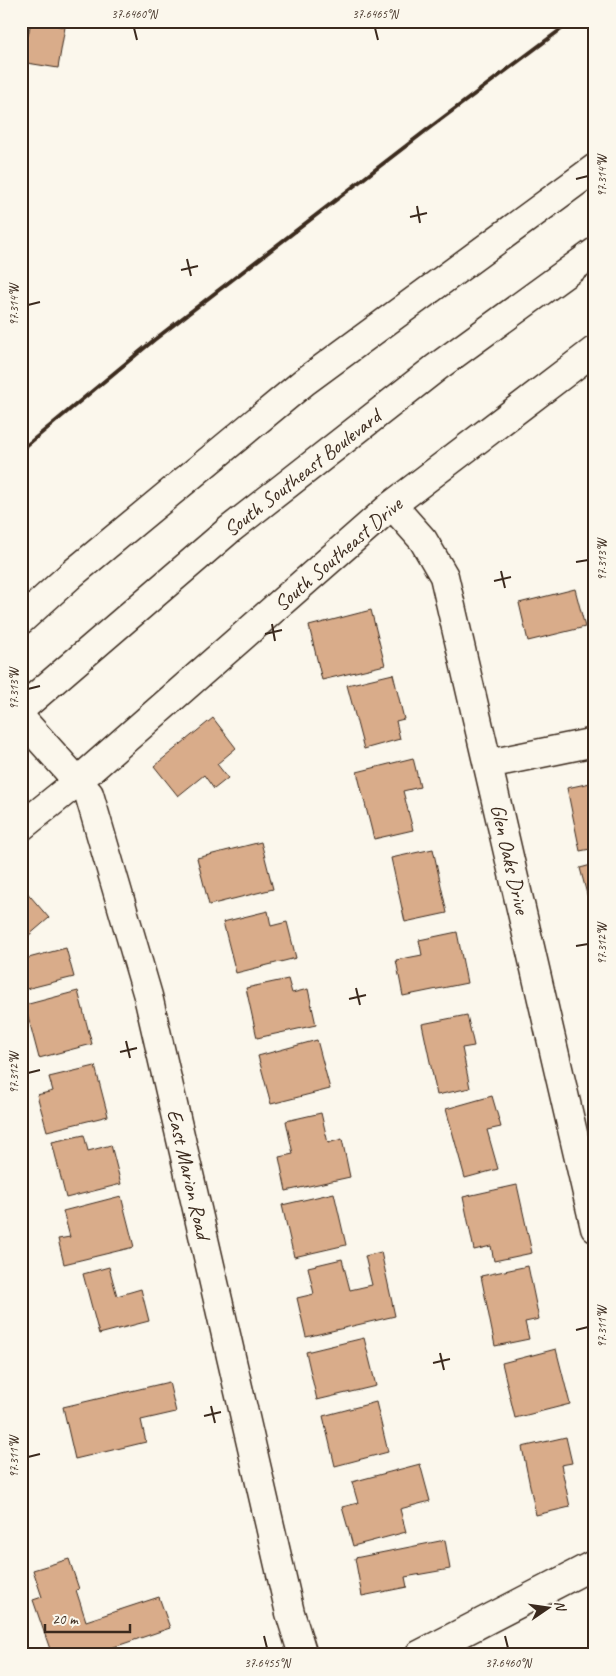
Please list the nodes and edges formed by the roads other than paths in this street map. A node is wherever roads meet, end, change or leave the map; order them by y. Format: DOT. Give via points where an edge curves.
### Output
graph roads {
  1 [pos="595,168"];
  2 [pos="595,252"];
  3 [pos="595,350"];
  4 [pos="392,506"];
  5 [pos="21,620"];
  6 [pos="21,709"];
  7 [pos="21,718"];
  8 [pos="595,742"];
  9 [pos="488,764"];
  10 [pos="78,781"];
  11 [pos="21,827"];
  12 [pos="595,1228"];
  13 [pos="595,1564"];
  14 [pos="303,1655"];
  15 [pos="419,1655"];
  1 -- 5 [label="street" via="304,382"];
  2 -- 6 [label="street, South Southeast Boulevard" via="437,367 230,530"];
  3 -- 4 [label="street, South Southeast Drive"];
  4 -- 9 [label="street, Glen Oaks Drive" via="423,540 444,576"];
  4 -- 10 [label="street, South Southeast Drive"];
  7 -- 10 [label="street, East Marion Road"];
  8 -- 9 [label="street"];
  9 -- 12 [label="street, Glen Oaks Drive"];
  10 -- 11 [label="street, South Southeast Drive"];
  10 -- 14 [label="street, East Marion Road" via="89,794 148,996 290,1613"];
  13 -- 15 [label="street"];
}
